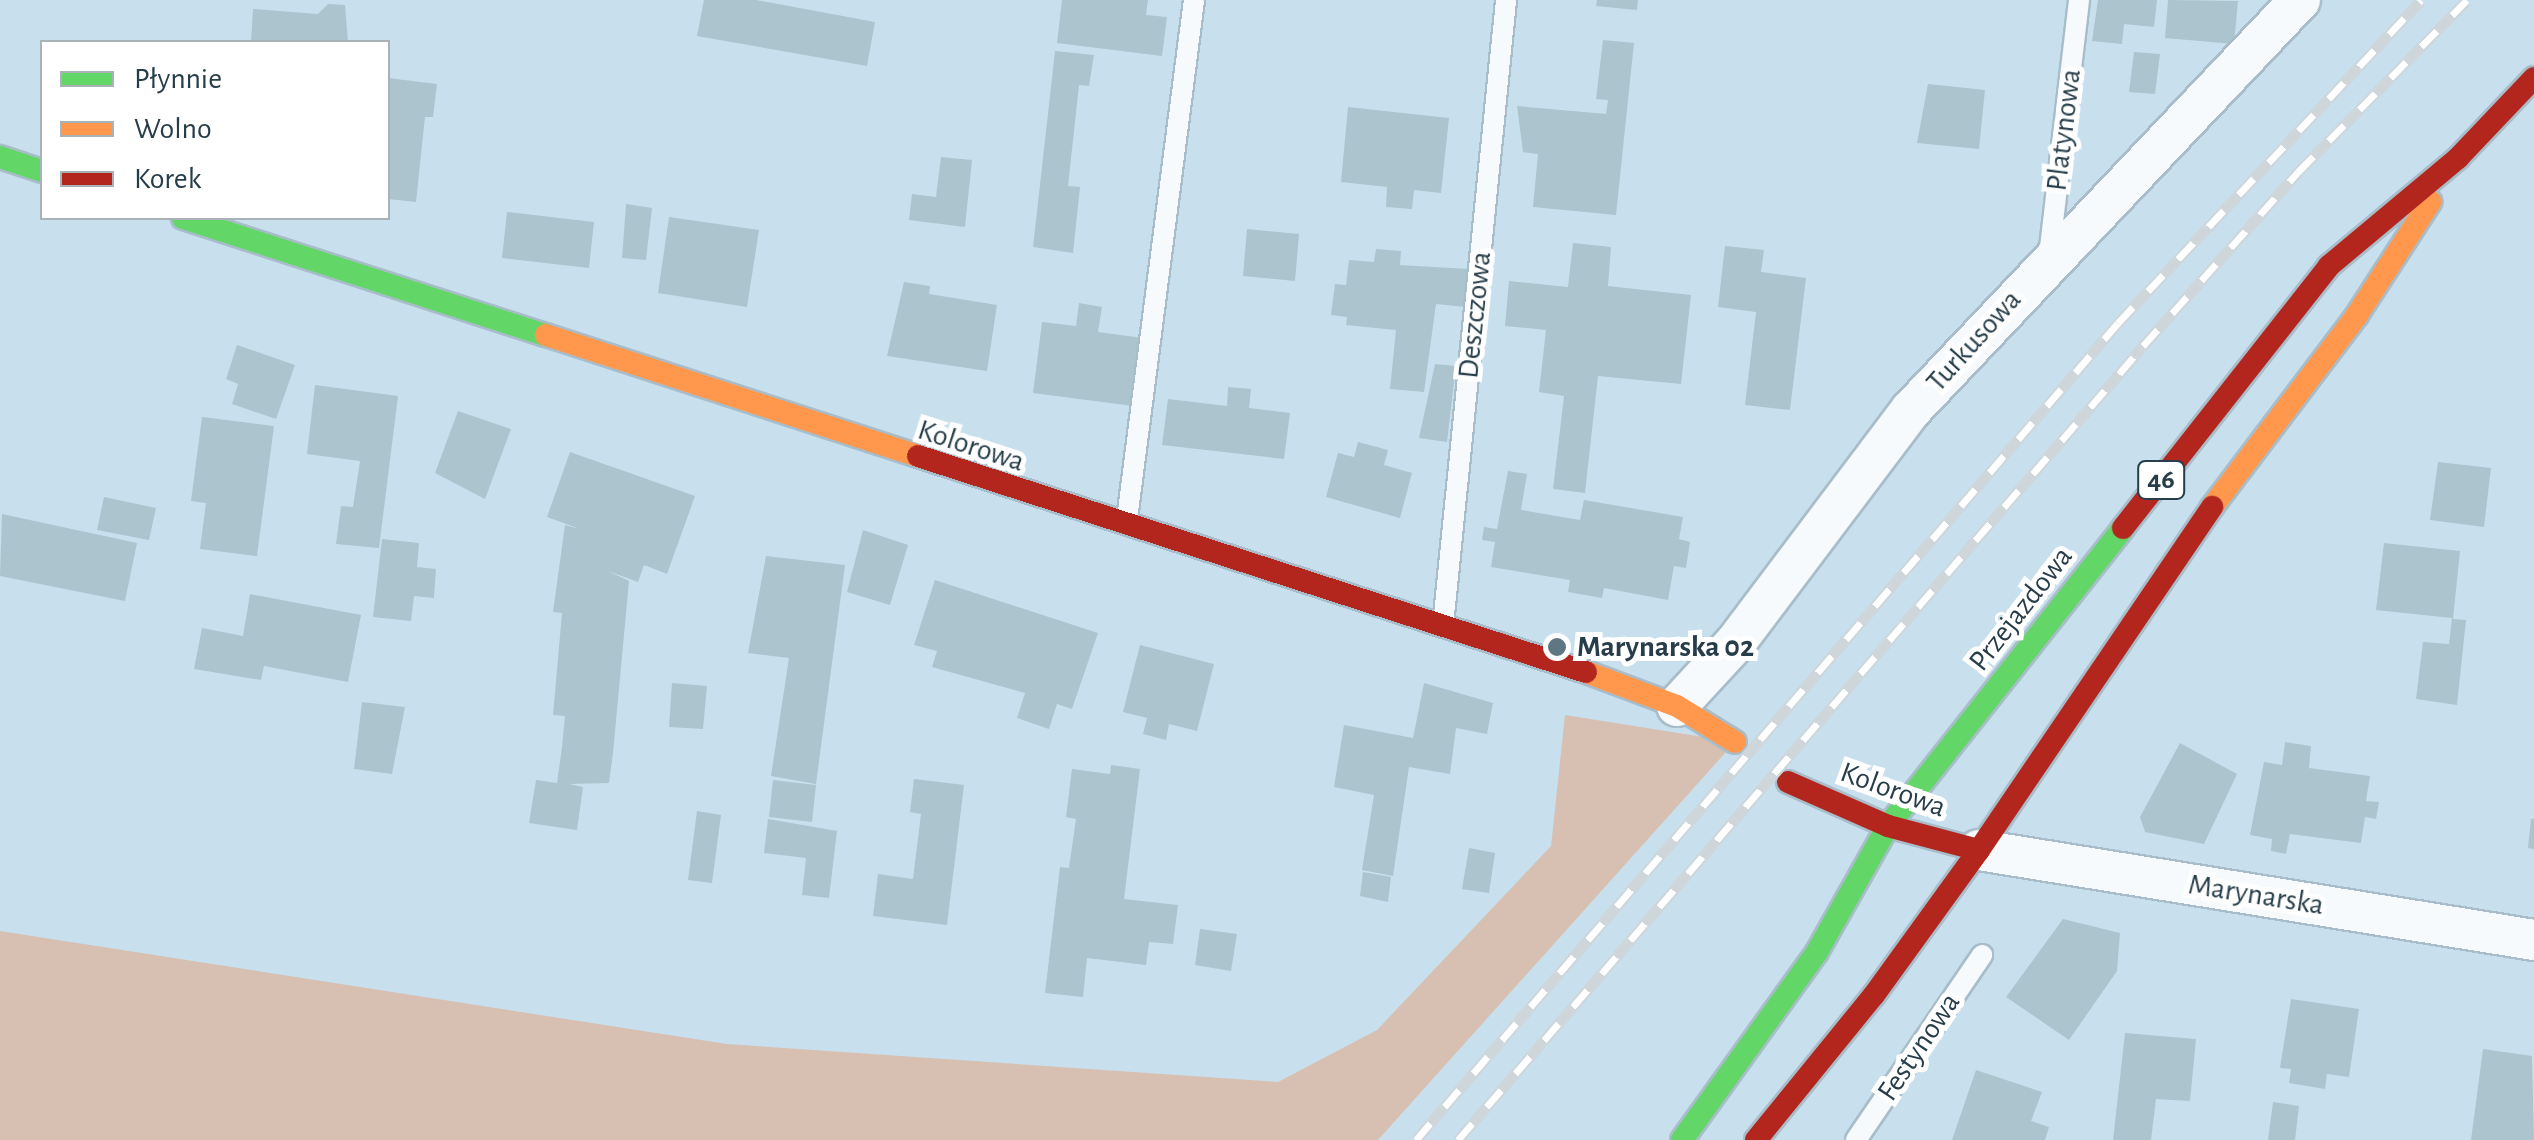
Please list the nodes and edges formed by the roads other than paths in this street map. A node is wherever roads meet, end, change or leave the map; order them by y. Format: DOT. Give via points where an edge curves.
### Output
graph roads {
  1 [pos="1194,0"];
  2 [pos="1506,0"];
  3 [pos="2079,0"];
  4 [pos="2300,0"];
  5 [pos="2534,78"];
  6 [pos="0,157"];
  7 [pos="2458,158"];
  8 [pos="40,170"];
  9 [pos="189,220"];
  10 [pos="2048,259"];
  11 [pos="1125,528"];
  12 [pos="1442,630"];
  13 [pos="1677,706"];
  14 [pos="1735,742"];
  15 [pos="1788,782"];
  16 [pos="1888,826"];
  17 [pos="1979,850"];
  18 [pos="2534,940"];
  19 [pos="1982,955"];
  20 [pos="1682,1140"];
  21 [pos="1756,1140"];
  22 [pos="1856,1140"];
  1 -- 11 [label="lane"];
  2 -- 12 [label="lane, Deszczowa"];
  3 -- 10 [label="lane, Platynowa"];
  4 -- 10 [label="street, Turkusowa"];
  5 -- 7 [label="main road, Przejazdowa / 46"];
  6 -- 8 [label="main road"];
  7 -- 16 [label="main road, Przejazdowa / 46" via="2330,266"];
  7 -- 17 [label="main road, Przejazdowa / 46" via="2357,316 2188,538"];
  9 -- 11 [label="main road, Kolorowa"];
  10 -- 13 [label="street, Turkusowa" via="1911,410 1736,642"];
  11 -- 12 [label="main road, Kolorowa"];
  12 -- 13 [label="main road, Kolorowa"];
  13 -- 14 [label="main road, Kolorowa"];
  15 -- 16 [label="main road, Kolorowa"];
  16 -- 17 [label="main road, Kolorowa"];
  16 -- 20 [label="main road, Przejazdowa / 46" via="1818,952"];
  17 -- 18 [label="street, Marynarska"];
  17 -- 21 [label="main road, Przejazdowa / 46" via="1874,995"];
  19 -- 22 [label="lane, Festynowa"];
}
